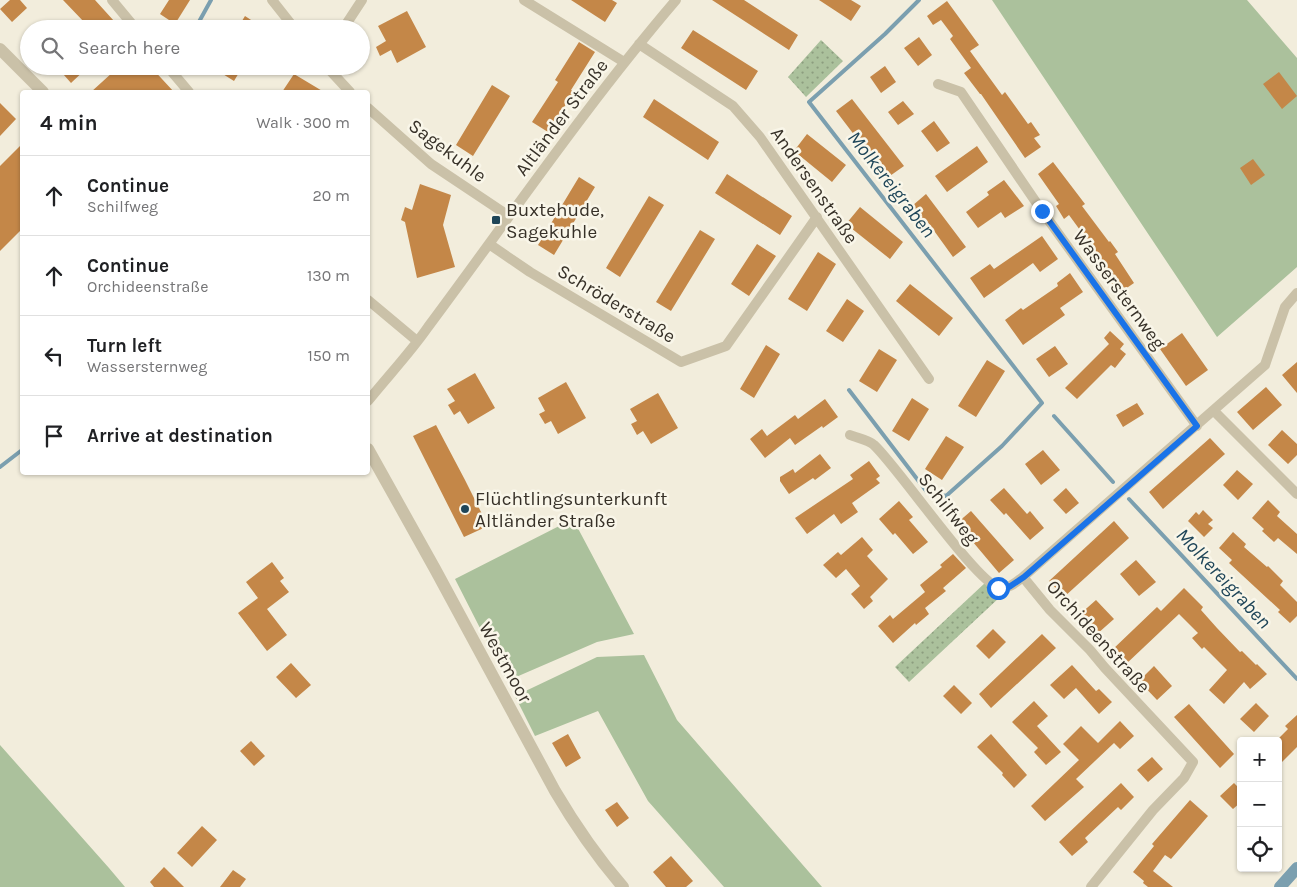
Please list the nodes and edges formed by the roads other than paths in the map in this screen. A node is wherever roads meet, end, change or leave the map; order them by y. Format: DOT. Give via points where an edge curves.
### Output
graph roads {
  1 [pos="112,0"];
  2 [pos="272,0"];
  3 [pos="362,0"];
  4 [pos="524,0"];
  5 [pos="676,0"];
  6 [pos="129,20"];
  7 [pos="288,20"];
  8 [pos="349,20"];
  9 [pos="639,44"];
  10 [pos="0,49"];
  11 [pos="624,62"];
  12 [pos="20,69"];
  13 [pos="26,75"];
  14 [pos="175,75"];
  15 [pos="334,75"];
  16 [pos="938,84"];
  17 [pos="41,90"];
  18 [pos="187,90"];
  19 [pos="348,90"];
  20 [pos="370,110"];
  21 [pos="509,216"];
  22 [pos="817,217"];
  23 [pos="488,244"];
  24 [pos="1297,293"];
  25 [pos="370,302"];
  26 [pos="417,341"];
  27 [pos="928,379"];
  28 [pos="370,398"];
  29 [pos="1214,411"];
  30 [pos="1197,426"];
  31 [pos="850,435"];
  32 [pos="370,453"];
  33 [pos="1297,494"];
  34 [pos="1024,577"];
  35 [pos="623,887"];
  36 [pos="1091,887"];
  1 -- 6 [label="street"];
  2 -- 7 [label="street"];
  3 -- 8 [label="street"];
  4 -- 11 [label="street"];
  5 -- 9 [label="street, Altländer Straße"];
  9 -- 11 [label="street, Altländer Straße"];
  9 -- 22 [label="street, Andersenstraße" via="733,106 760,137"];
  10 -- 12 [label="street"];
  11 -- 21 [label="street, Altländer Straße"];
  13 -- 17 [label="street"];
  14 -- 18 [label="street"];
  15 -- 19 [label="street"];
  16 -- 30 [label="street, Wassersternweg" via="961,92"];
  20 -- 21 [label="street, Sagekuhle" via="431,164"];
  21 -- 23 [label="street, Altländer Straße"];
  22 -- 23 [label="street, Schröderstraße" via="726,346 681,362"];
  22 -- 27 [label="street, Andersenstraße"];
  23 -- 26 [label="street, Altländer Straße"];
  24 -- 29 [label="street, Orchideenstraße" via="1285,307 1265,365"];
  25 -- 26 [label="street"];
  26 -- 28 [label="street, Altländer Straße"];
  29 -- 30 [label="street, Orchideenstraße"];
  29 -- 33 [label="street"];
  30 -- 34 [label="street, Orchideenstraße"];
  31 -- 34 [label="street, Schilfweg" via="873,443 985,579 998,588 1009,587"];
  32 -- 35 [label="street, Westmoor" via="570,817"];
  34 -- 36 [label="street, Orchideenstraße" via="1050,610 1193,762 1184,778 1153,810"];
}
